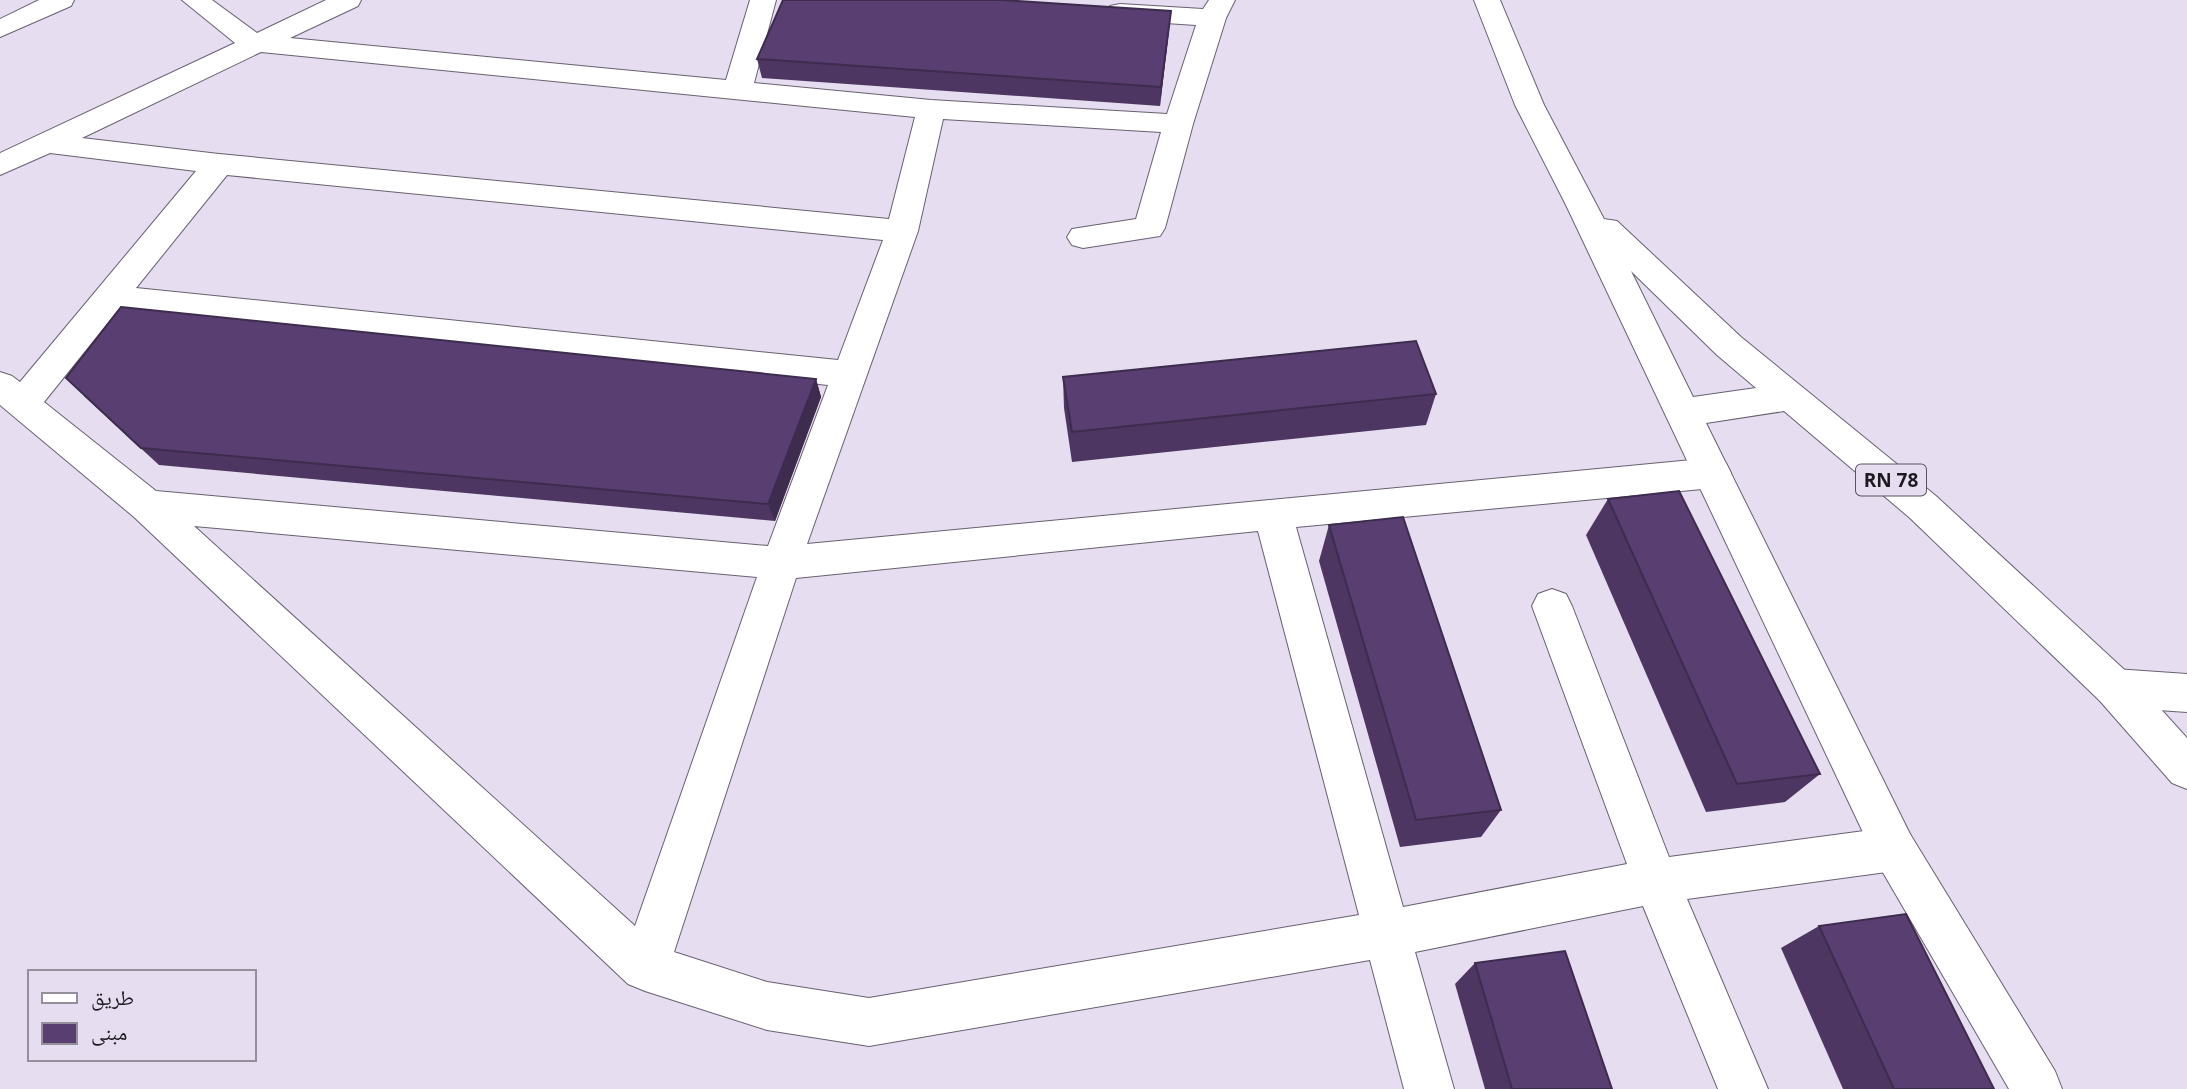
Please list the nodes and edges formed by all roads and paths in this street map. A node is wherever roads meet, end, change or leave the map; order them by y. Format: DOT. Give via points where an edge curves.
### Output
graph roads {
  1 [pos="61,0"];
  2 [pos="195,0"];
  3 [pos="348,0"];
  4 [pos="763,0"];
  5 [pos="1488,0"];
  6 [pos="1217,9"];
  7 [pos="1091,10"];
  8 [pos="0,29"];
  9 [pos="253,43"];
  10 [pos="737,92"];
  11 [pos="931,109"];
  12 [pos="1178,124"];
  13 [pos="46,143"];
  14 [pos="219,164"];
  15 [pos="0,165"];
  16 [pos="1582,205"];
  17 [pos="901,231"];
  18 [pos="1083,237"];
  19 [pos="110,297"];
  20 [pos="850,374"];
  21 [pos="12,394"];
  22 [pos="1791,397"];
  23 [pos="1684,412"];
  24 [pos="1713,473"];
  25 [pos="147,506"];
  26 [pos="1273,514"];
  27 [pos="781,563"];
  28 [pos="1552,606"];
  29 [pos="2115,688"];
  30 [pos="2187,693"];
  31 [pos="2187,769"];
  32 [pos="1894,849"];
  33 [pos="1656,881"];
  34 [pos="1386,934"];
  35 [pos="645,967"];
  36 [pos="1429,1089"];
  37 [pos="1743,1089"];
  38 [pos="2037,1089"];
  1 -- 8 [label="street"];
  2 -- 9 [label="street"];
  3 -- 9 [label="street"];
  4 -- 10 [label="street"];
  5 -- 16 [label="street, RN 78" via="1524,95"];
  6 -- 7 [label="street"];
  6 -- 12 [label="street"];
  9 -- 10 [label="street"];
  9 -- 13 [label="street"];
  10 -- 11 [label="street"];
  11 -- 12 [label="street"];
  11 -- 17 [label="street"];
  12 -- 18 [label="street" via="1149,229"];
  13 -- 14 [label="street"];
  13 -- 15 [label="street"];
  14 -- 17 [label="street"];
  14 -- 19 [label="street"];
  16 -- 22 [label="street, RN 78" via="1675,298"];
  16 -- 23 [label="street"];
  17 -- 20 [label="street"];
  19 -- 20 [label="street"];
  19 -- 21 [label="street"];
  20 -- 27 [label="street"];
  21 -- 25 [label="street"];
  22 -- 23 [label="street"];
  22 -- 29 [label="street, RN 78" via="1923,507"];
  23 -- 24 [label="street"];
  24 -- 26 [label="street"];
  24 -- 32 [label="street"];
  25 -- 27 [label="street"];
  25 -- 35 [label="street"];
  26 -- 27 [label="street"];
  26 -- 34 [label="street"];
  27 -- 35 [label="street"];
  28 -- 33 [label="street"];
  29 -- 30 [label="street"];
  29 -- 31 [label="street, RN 78"];
  32 -- 33 [label="street"];
  32 -- 38 [label="street"];
  33 -- 34 [label="street"];
  33 -- 37 [label="street"];
  34 -- 35 [label="street" via="869,1022 767,1006"];
  34 -- 36 [label="street"];
}
